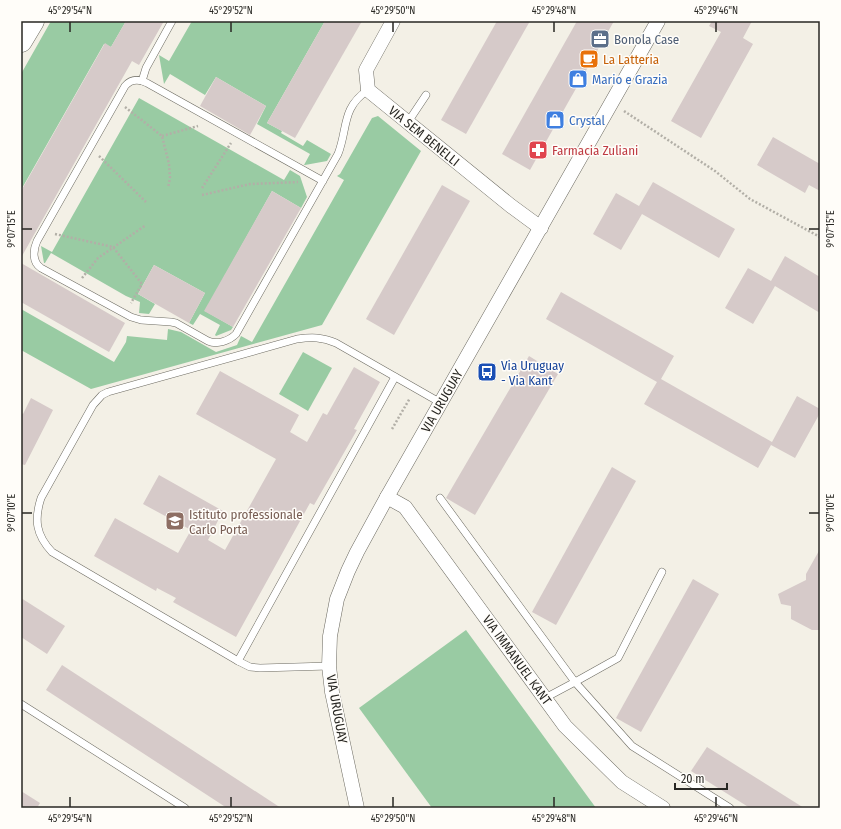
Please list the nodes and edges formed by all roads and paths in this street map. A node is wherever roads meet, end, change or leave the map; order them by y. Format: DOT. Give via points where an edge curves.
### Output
graph roads {
  1 [pos="33,21"];
  2 [pos="172,21"];
  3 [pos="393,21"];
  4 [pos="658,21"];
  5 [pos="21,41"];
  6 [pos="142,81"];
  7 [pos="368,90"];
  8 [pos="426,95"];
  9 [pos="117,101"];
  10 [pos="612,104"];
  11 [pos="215,121"];
  12 [pos="408,122"];
  13 [pos="237,133"];
  14 [pos="162,136"];
  15 [pos="90,148"];
  16 [pos="323,181"];
  17 [pos="168,188"];
  18 [pos="202,188"];
  19 [pos="202,195"];
  20 [pos="146,202"];
  21 [pos="146,225"];
  22 [pos="541,228"];
  23 [pos="42,232"];
  24 [pos="820,237"];
  25 [pos="113,247"];
  26 [pos="75,287"];
  27 [pos="125,314"];
  28 [pos="395,377"];
  29 [pos="413,392"];
  30 [pos="441,403"];
  31 [pos="392,430"];
  32 [pos="387,497"];
  33 [pos="440,498"];
  34 [pos="662,572"];
  35 [pos="238,661"];
  36 [pos="329,666"];
  37 [pos="575,682"];
  38 [pos="545,698"];
  39 [pos="21,704"];
  40 [pos="185,808"];
  41 [pos="357,808"];
  42 [pos="663,808"];
  43 [pos="730,808"];
  1 -- 5 [label="main road"];
  2 -- 6 [label="lane" via="146,68"];
  3 -- 7 [label="street" via="366,70"];
  4 -- 10 [label="street, VIA URUGUAY"];
  6 -- 9 [label="lane" via="128,82"];
  6 -- 11 [label="lane"];
  7 -- 12 [label="street, VIA SEM BENELLI"];
  7 -- 16 [label="lane" via="358,98 350,110 341,147"];
  8 -- 12 [label="lane"];
  9 -- 14 [label="path"];
  9 -- 15 [label="lane"];
  10 -- 22 [label="street, VIA URUGUAY"];
  10 -- 24 [label="path" via="715,171 750,199"];
  11 -- 13 [label="lane"];
  11 -- 14 [label="path"];
  12 -- 22 [label="street, VIA SEM BENELLI"];
  13 -- 16 [label="lane"];
  13 -- 18 [label="path"];
  14 -- 17 [label="path" via="169,164"];
  15 -- 20 [label="path"];
  15 -- 23 [label="lane"];
  16 -- 19 [label="path" via="254,183"];
  16 -- 27 [label="lane" via="236,334 231,338 211,342 176,323 141,320"];
  21 -- 25 [label="path"];
  22 -- 30 [label="street, VIA URUGUAY"];
  23 -- 25 [label="path"];
  23 -- 26 [label="lane" via="34,249 37,264"];
  25 -- 26 [label="path" via="98,258"];
  25 -- 27 [label="path" via="142,284"];
  26 -- 27 [label="lane"];
  28 -- 30 [label="lane"];
  28 -- 35 [label="lane"];
  28 -- 35 [label="lane" via="336,343 320,338 305,338 108,392 97,399 89,411 42,498 37,515 42,540 60,557"];
  29 -- 31 [label="path"];
  30 -- 32 [label="street, VIA URUGUAY"];
  32 -- 36 [label="street, VIA URUGUAY" via="357,552 337,599 332,623"];
  32 -- 38 [label="street, VIA IMMANUEL KANT" via="405,507"];
  33 -- 37 [label="lane"];
  34 -- 37 [label="lane" via="618,658"];
  35 -- 36 [label="lane" via="250,667 260,668"];
  36 -- 41 [label="street, VIA URUGUAY" via="332,692"];
  37 -- 38 [label="lane"];
  37 -- 43 [label="lane" via="632,746"];
  38 -- 42 [label="street, VIA IMMANUEL KANT" via="565,726 622,782"];
  39 -- 40 [label="lane"];
}
